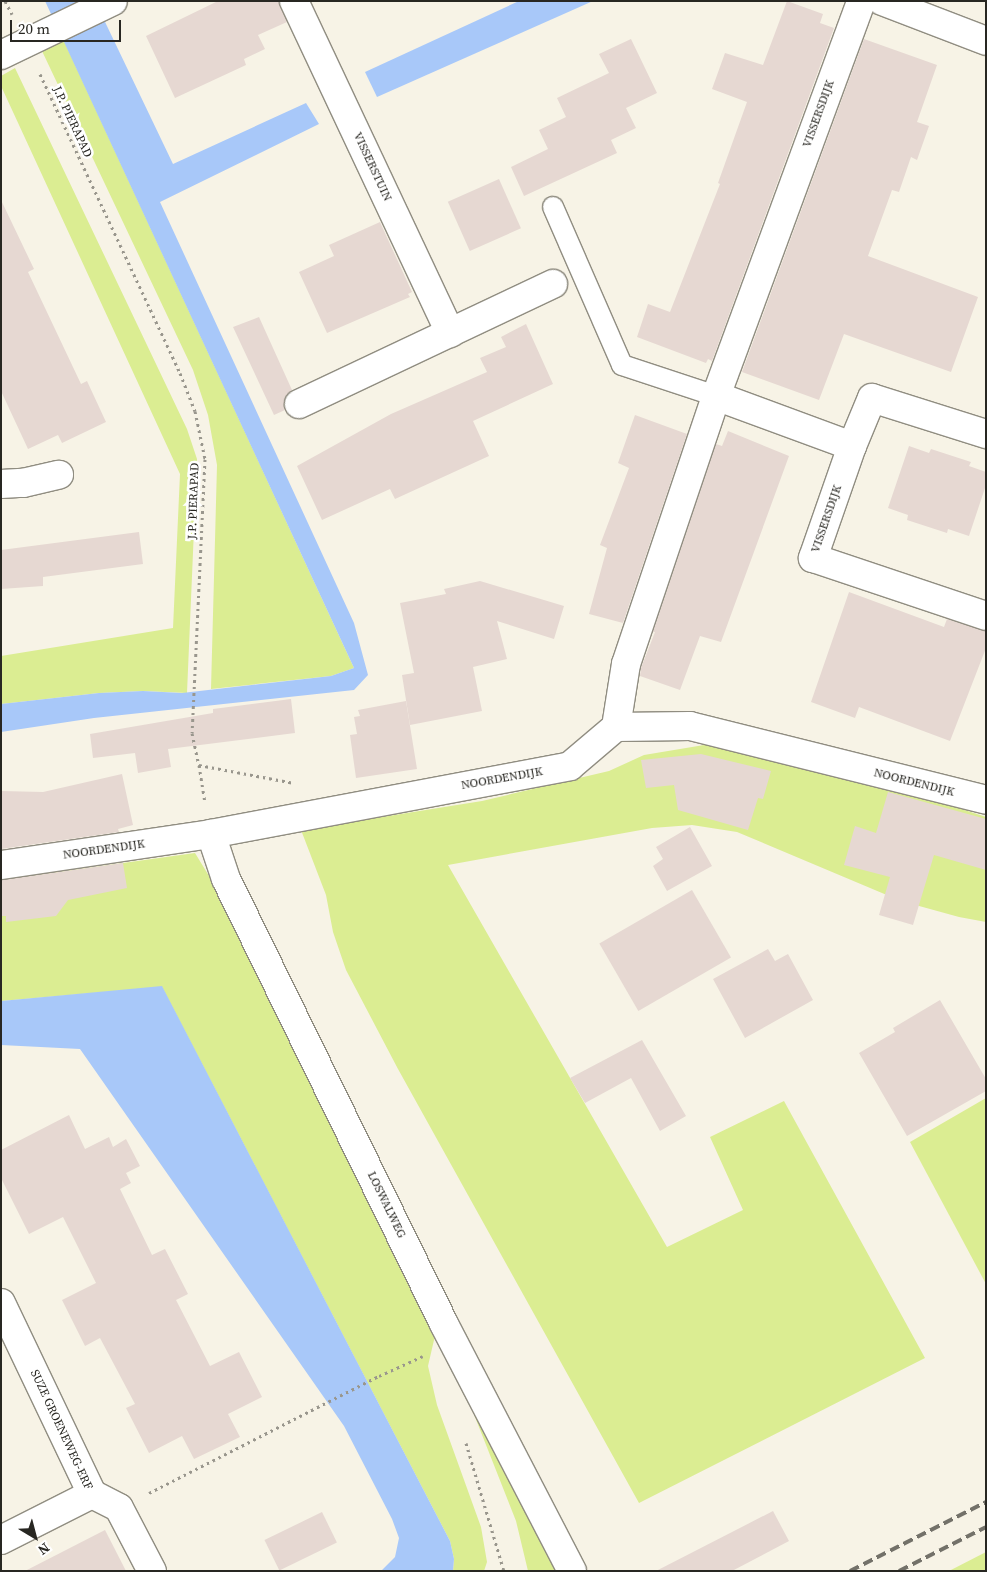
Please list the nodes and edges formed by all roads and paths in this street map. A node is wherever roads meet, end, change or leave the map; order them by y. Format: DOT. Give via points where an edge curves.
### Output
graph roads {
  1 [pos="6,1"];
  2 [pos="294,1"];
  3 [pos="861,1"];
  4 [pos="882,1"];
  5 [pos="107,4"];
  6 [pos="34,39"];
  7 [pos="986,41"];
  8 [pos="1,55"];
  9 [pos="552,207"];
  10 [pos="553,284"];
  11 [pos="450,333"];
  12 [pos="716,396"];
  13 [pos="299,404"];
  14 [pos="986,434"];
  15 [pos="852,446"];
  16 [pos="59,475"];
  17 [pos="1,484"];
  18 [pos="986,616"];
  19 [pos="616,727"];
  20 [pos="296,784"];
  21 [pos="986,800"];
  22 [pos="211,834"];
  23 [pos="1,865"];
  24 [pos="1,1303"];
  25 [pos="424,1355"];
  26 [pos="92,1494"];
  27 [pos="119,1508"];
  28 [pos="1,1540"];
  29 [pos="152,1571"];
  30 [pos="572,1571"];
  1 -- 6 [label="path, J.P. PIERAPAD"];
  2 -- 11 [label="street, VISSERSTUIN"];
  3 -- 12 [label="street, VISSERSDIJK"];
  4 -- 7 [label="street"];
  5 -- 6 [label="street"];
  6 -- 8 [label="street"];
  6 -- 20 [label="path, J.P. PIERAPAD" via="195,411 205,458 192,733 199,765"];
  9 -- 12 [label="lane" via="622,365"];
  10 -- 11 [label="street"];
  11 -- 13 [label="street"];
  12 -- 15 [label="street"];
  12 -- 19 [label="street, VISSERSDIJK" via="626,664"];
  14 -- 15 [label="street" via="872,398"];
  15 -- 18 [label="street, VISSERSDIJK" via="813,558"];
  16 -- 17 [label="street"];
  19 -- 21 [label="street, NOORDENDIJK" via="690,726"];
  19 -- 22 [label="street, NOORDENDIJK" via="570,766"];
  22 -- 23 [label="street, NOORDENDIJK"];
  22 -- 30 [label="street, LOSWALWEG" via="226,879 418,1271"];
  24 -- 26 [label="street, SUZE GROENEWEG-ERF"];
  25 -- 27 [label="path"];
  26 -- 27 [label="street"];
  26 -- 28 [label="street, SUZE GROENEWEG-ERF"];
  27 -- 29 [label="street"];
}
